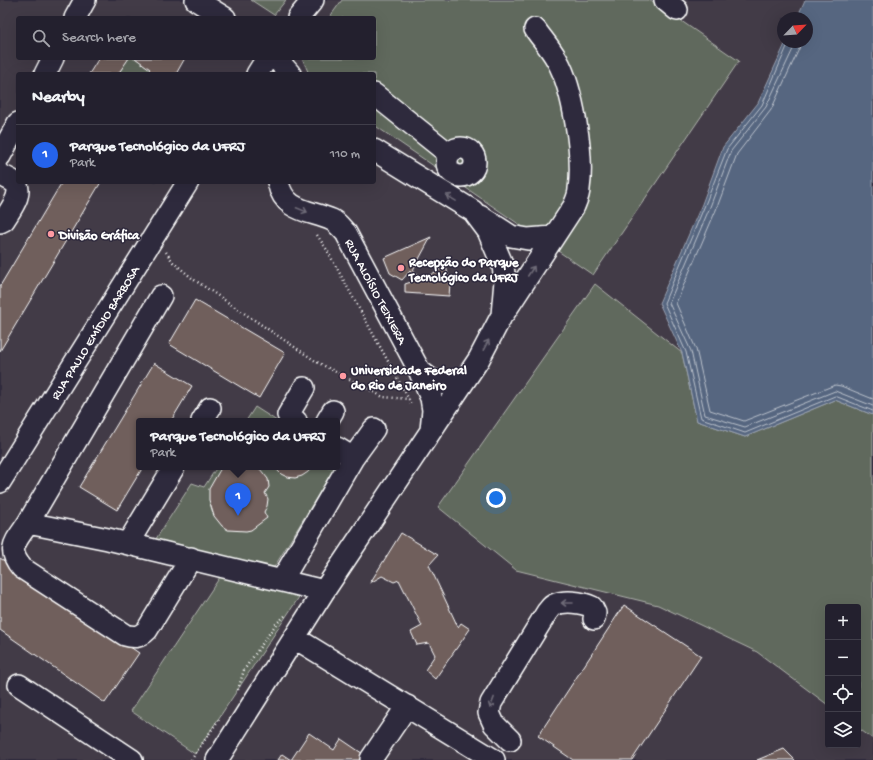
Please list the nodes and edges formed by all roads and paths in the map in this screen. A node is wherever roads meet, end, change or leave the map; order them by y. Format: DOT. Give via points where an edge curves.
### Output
graph roads {
  1 [pos="85,0"];
  2 [pos="196,0"];
  3 [pos="313,0"];
  4 [pos="76,16"];
  5 [pos="222,16"];
  6 [pos="300,16"];
  7 [pos="535,29"];
  8 [pos="53,60"];
  9 [pos="266,60"];
  10 [pos="276,60"];
  11 [pos="277,60"];
  12 [pos="46,72"];
  13 [pos="258,72"];
  14 [pos="283,72"];
  15 [pos="288,72"];
  16 [pos="376,96"];
  17 [pos="16,127"];
  18 [pos="376,151"];
  19 [pos="449,154"];
  20 [pos="0,156"];
  21 [pos="0,174"];
  22 [pos="187,184"];
  23 [pos="279,184"];
  24 [pos="473,211"];
  25 [pos="0,222"];
  26 [pos="314,232"];
  27 [pos="154,236"];
  28 [pos="553,237"];
  29 [pos="161,296"];
  30 [pos="502,315"];
  31 [pos="419,370"];
  32 [pos="466,378"];
  33 [pos="304,388"];
  34 [pos="409,399"];
  35 [pos="413,410"];
  36 [pos="292,418"];
  37 [pos="374,429"];
  38 [pos="430,430"];
  39 [pos="345,453"];
  40 [pos="340,463"];
  41 [pos="172,470"];
  42 [pos="337,470"];
  43 [pos="0,482"];
  44 [pos="28,522"];
  45 [pos="128,543"];
  46 [pos="191,558"];
  47 [pos="282,580"];
  48 [pos="324,591"];
  49 [pos="287,614"];
  50 [pos="594,619"];
  51 [pos="295,638"];
  52 [pos="19,685"];
  53 [pos="238,691"];
  54 [pos="407,706"];
  55 [pos="223,714"];
  56 [pos="510,740"];
  57 [pos="467,744"];
  58 [pos="371,759"];
  59 [pos="132,760"];
  60 [pos="191,760"];
  61 [pos="217,760"];
  62 [pos="480,760"];
  63 [pos="494,760"];
  1 -- 4 [label="street"];
  2 -- 5 [label="street"];
  3 -- 6 [label="street"];
  7 -- 28 [label="street" via="557,60 568,87 580,157 579,189 574,206"];
  8 -- 12 [label="street"];
  9 -- 13 [label="street"];
  10 -- 14 [label="street"];
  11 -- 15 [label="street"];
  16 -- 19 [label="street"];
  17 -- 20 [label="street"];
  24 -- 18 [label="street, one-way"];
  21 -- 25 [label="street" via="14,183 18,188 18,194 4,220"];
  22 -- 27 [label="street, RUA PAULO EMÍDIO BARBOSA"];
  23 -- 31 [label="street, RUA ALOÍSIO TEIXIERA, one-way" via="285,199 296,208 331,220 346,233"];
  24 -- 28 [label="street" via="511,236 528,239"];
  24 -- 30 [label="street" via="488,231 503,266 505,281"];
  26 -- 34 [label="path" via="327,250"];
  27 -- 34 [label="path" via="173,262 193,279 317,362 383,397"];
  27 -- 43 [label="street, RUA PAULO EMÍDIO BARBOSA"];
  30 -- 28 [label="street, one-way"];
  29 -- 44 [label="street"];
  32 -- 30 [label="street, one-way"];
  31 -- 32 [label="street, RUA ALOÍSIO TEIXIERA" via="439,384 452,384"];
  31 -- 38 [label="street" via="431,398 433,410"];
  32 -- 38 [label="street"];
  33 -- 36 [label="street" via="288,415"];
  34 -- 35 [label="path"];
  37 -- 39 [label="street"];
  38 -- 48 [label="street"];
  39 -- 40 [label="street"];
  41 -- 45 [label="street"];
  42 -- 47 [label="street"];
  44 -- 45 [label="street"];
  44 -- 46 [label="street" via="13,548 16,560 22,568 125,635 133,637 141,636 147,630"];
  45 -- 46 [label="street"];
  46 -- 47 [label="street"];
  47 -- 48 [label="street"];
  48 -- 51 [label="street"];
  49 -- 53 [label="path" via="276,624 244,670"];
  50 -- 56 [label="street, one-way" via="592,607 585,603 561,603 553,605 547,612 491,703 489,713 494,724"];
  51 -- 54 [label="street"];
  51 -- 61 [label="street"];
  52 -- 59 [label="street"];
  54 -- 57 [label="street"];
  54 -- 58 [label="street"];
  55 -- 60 [label="path"];
  57 -- 62 [label="street"];
  57 -- 63 [label="street"];
}
